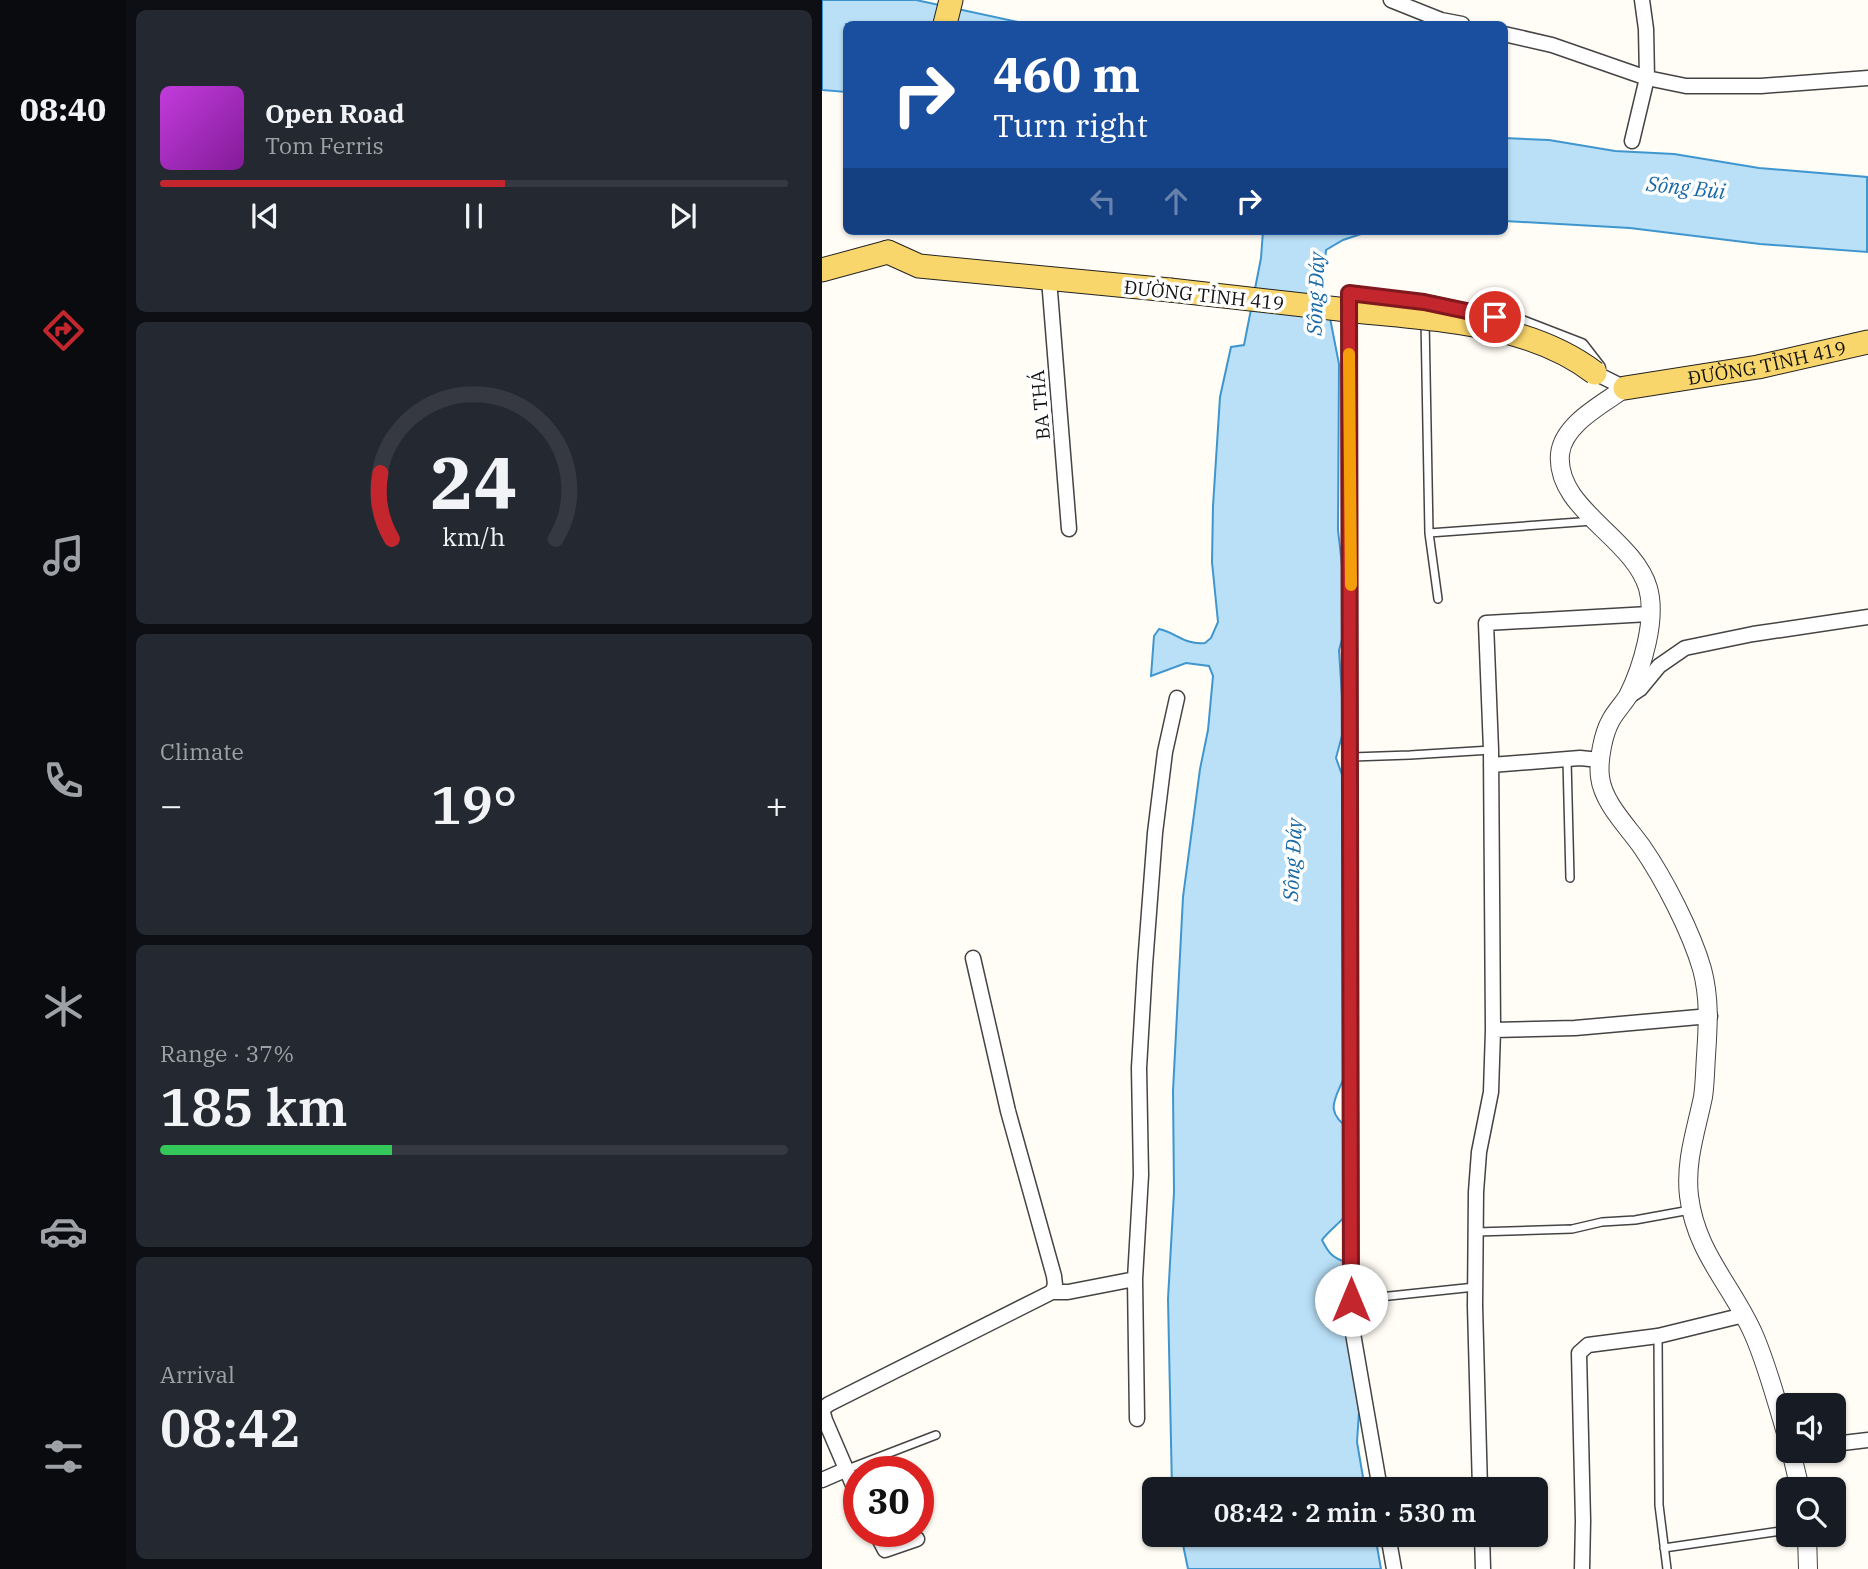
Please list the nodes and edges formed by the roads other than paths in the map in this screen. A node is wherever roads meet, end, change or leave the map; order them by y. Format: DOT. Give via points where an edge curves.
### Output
graph roads {
  1 [pos="951,0"];
  2 [pos="1391,0"];
  3 [pos="1642,0"];
  4 [pos="946,21"];
  5 [pos="1446,21"];
  6 [pos="1508,35"];
  7 [pos="1647,78"];
  8 [pos="1867,78"];
  9 [pos="1632,141"];
  10 [pos="891,242"];
  11 [pos="822,270"];
  12 [pos="1049,279"];
  13 [pos="1424,302"];
  14 [pos="1867,342"];
  15 [pos="1608,380"];
  16 [pos="1597,521"];
  17 [pos="1069,529"];
  18 [pos="1429,533"];
  19 [pos="1438,599"];
  20 [pos="1649,614"];
  21 [pos="1867,617"];
  22 [pos="1177,698"];
  23 [pos="1627,698"];
  24 [pos="1352,757"];
  25 [pos="1491,757"];
  26 [pos="1567,759"];
  27 [pos="1600,760"];
  28 [pos="1570,878"];
  29 [pos="973,958"];
  30 [pos="1710,1016"];
  31 [pos="1493,1030"];
  32 [pos="1691,1210"];
  33 [pos="1476,1233"];
  34 [pos="1135,1279"];
  35 [pos="1475,1287"];
  36 [pos="1045,1295"];
  37 [pos="1351,1300"];
  38 [pos="1744,1315"];
  39 [pos="1658,1336"];
  40 [pos="1773,1395"];
  41 [pos="1776,1398"];
  42 [pos="1776,1404"];
  43 [pos="1137,1419"];
  44 [pos="936,1435"];
  45 [pos="1867,1440"];
  46 [pos="1846,1443"];
  47 [pos="881,1456"];
  48 [pos="843,1465"];
  49 [pos="843,1471"];
  50 [pos="1378,1477"];
  51 [pos="1481,1477"];
  52 [pos="822,1480"];
  53 [pos="1776,1532"];
  54 [pos="1390,1547"];
  55 [pos="1482,1547"];
  56 [pos="1807,1547"];
  57 [pos="1664,1548"];
  58 [pos="1394,1569"];
  59 [pos="1483,1569"];
  60 [pos="1582,1569"];
  61 [pos="1667,1569"];
  62 [pos="1808,1569"];
  1 -- 4 [label="main road"];
  2 -- 5 [label="street"];
  3 -- 7 [label="street"];
  6 -- 7 [label="street"];
  7 -- 8 [label="street" via="1686,86"];
  7 -- 9 [label="street"];
  10 -- 11 [label="main road"];
  10 -- 12 [label="main road, ĐƯỜNG TỈNH 419" via="919,266"];
  12 -- 15 [label="main road, ĐƯỜNG TỈNH 419, bridge" via="1458,322 1529,337"];
  12 -- 17 [label="street, BA THÁ"];
  13 -- 15 [label="street" via="1519,322 1581,346"];
  13 -- 18 [label="lane"];
  13 -- 24 [label="street" via="1349,293"];
  14 -- 15 [label="main road, ĐƯỜNG TỈNH 419" via="1758,367"];
  15 -- 16 [label="street" via="1563,441 1560,453 1565,486"];
  16 -- 18 [label="lane"];
  16 -- 20 [label="street" via="1636,565 1648,586"];
  18 -- 19 [label="lane"];
  20 -- 23 [label="street" via="1648,638"];
  20 -- 25 [label="street" via="1486,623"];
  21 -- 23 [label="street" via="1685,648 1658,666 1640,690"];
  22 -- 34 [label="street" via="1155,833 1145,965"];
  23 -- 27 [label="street" via="1610,721"];
  24 -- 25 [label="lane"];
  24 -- 37 [label="street"];
  25 -- 26 [label="street"];
  25 -- 31 [label="street"];
  26 -- 27 [label="street"];
  26 -- 28 [label="lane"];
  27 -- 30 [label="street" via="1600,779 1608,799 1642,848 1691,937"];
  29 -- 36 [label="street" via="1008,1111 1054,1276 1055,1285"];
  30 -- 31 [label="street"];
  30 -- 32 [label="street" via="1703,1096 1687,1172"];
  31 -- 33 [label="street" via="1491,1092 1479,1152"];
  32 -- 33 [label="lane" via="1572,1229"];
  32 -- 38 [label="street" via="1703,1249"];
  33 -- 35 [label="street"];
  34 -- 36 [label="street"];
  34 -- 43 [label="street"];
  35 -- 37 [label="lane"];
  35 -- 51 [label="street"];
  36 -- 48 [label="street" via="822,1409"];
  37 -- 50 [label="street"];
  38 -- 39 [label="street"];
  38 -- 40 [label="street"];
  39 -- 57 [label="lane" via="1659,1505"];
  39 -- 60 [label="street" via="1588,1345 1579,1353"];
  40 -- 41 [label="street"];
  40 -- 42 [label="street"];
  44 -- 47 [label="lane"];
  45 -- 46 [label="street"];
  49 -- 52 [label="street"];
  53 -- 57 [label="lane"];
  54 -- 58 [label="street"];
  55 -- 59 [label="street"];
  56 -- 62 [label="street"];
  57 -- 61 [label="lane"];
}
